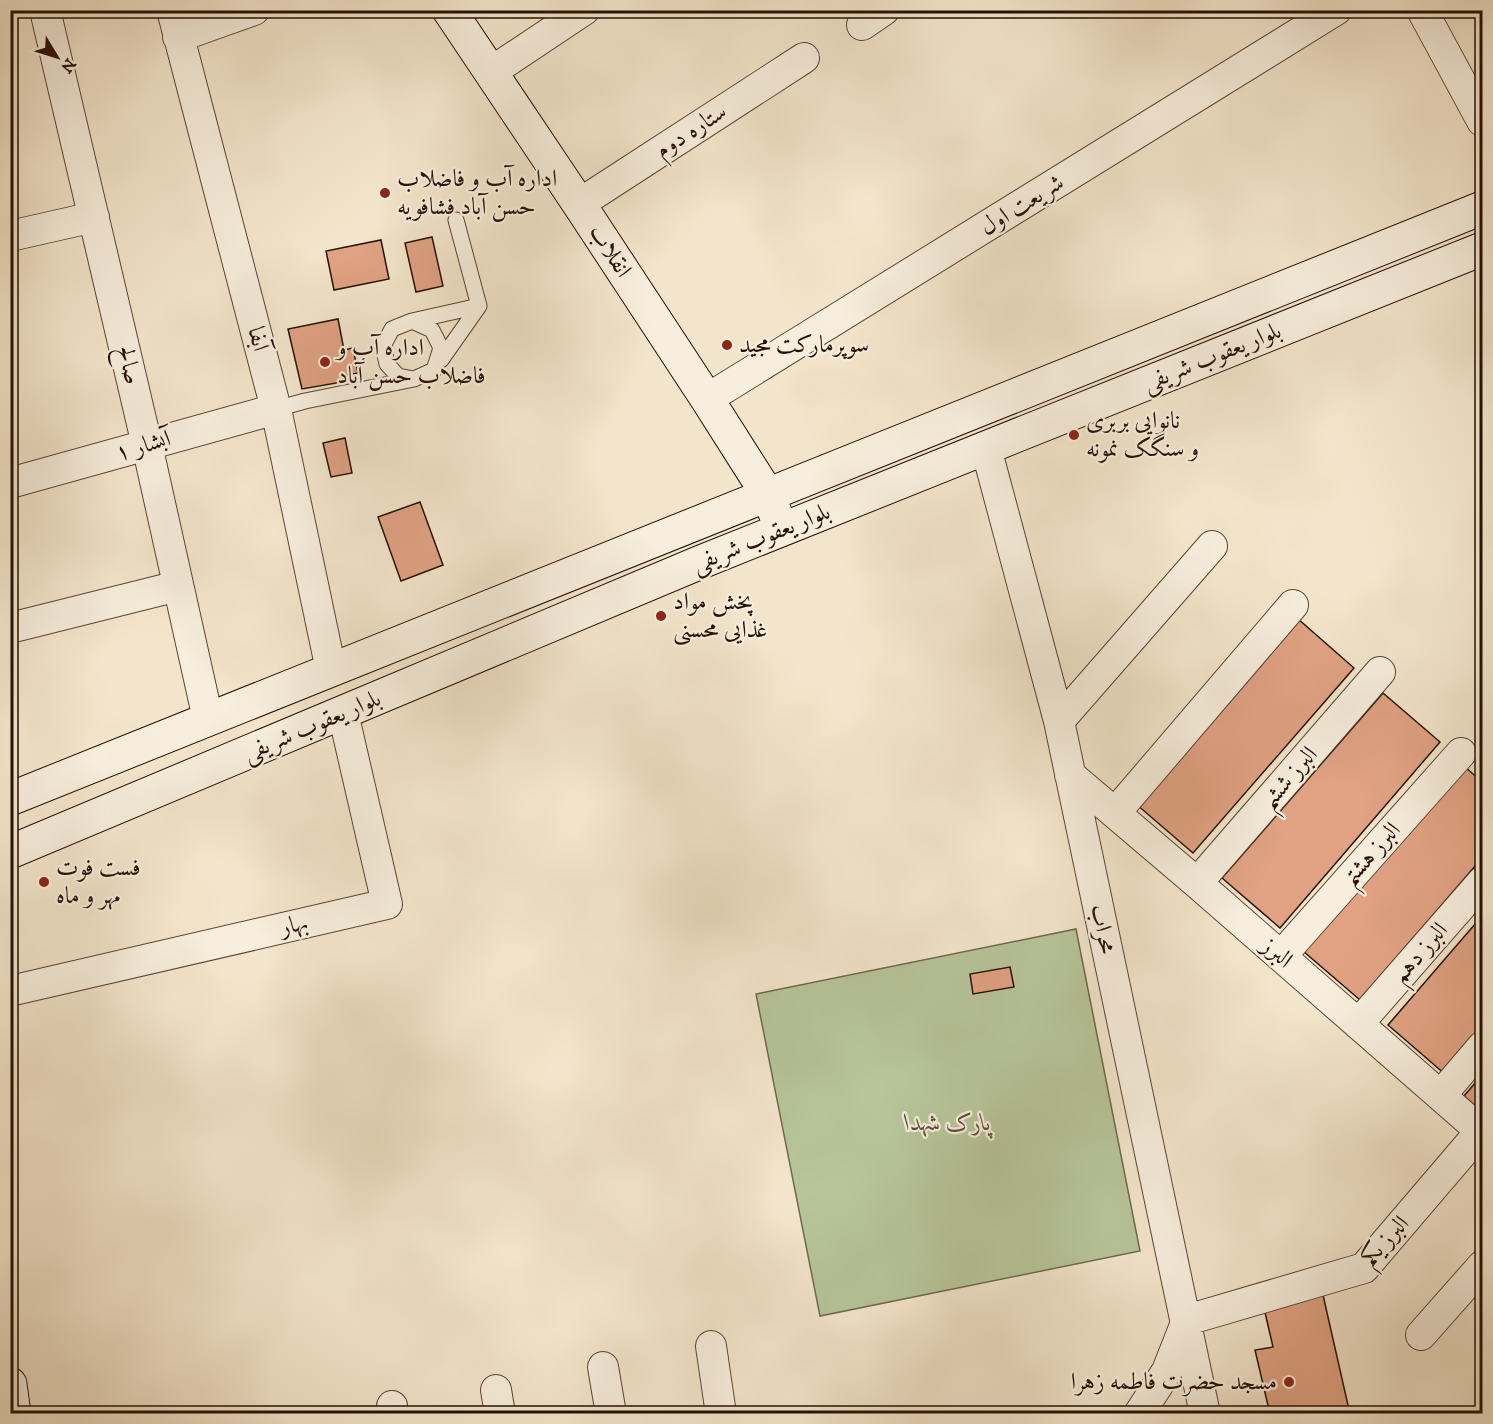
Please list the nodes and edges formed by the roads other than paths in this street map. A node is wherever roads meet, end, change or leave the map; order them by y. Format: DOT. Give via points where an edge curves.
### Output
graph roads {
  1 [pos="45,10"];
  2 [pos="254,10"];
  3 [pos="449,10"];
  4 [pos="584,10"];
  5 [pos="1336,10"];
  6 [pos="1422,10"];
  7 [pos="175,24"];
  8 [pos="804,58"];
  9 [pos="491,72"];
  10 [pos="1482,121"];
  11 [pos="579,204"];
  12 [pos="1482,208"];
  13 [pos="94,217"];
  14 [pos="456,220"];
  15 [pos="10,236"];
  16 [pos="1482,249"];
  17 [pos="479,306"];
  18 [pos="412,321"];
  19 [pos="387,364"];
  20 [pos="434,370"];
  21 [pos="414,380"];
  22 [pos="382,386"];
  23 [pos="707,399"];
  24 [pos="276,409"];
  25 [pos="972,413"];
  26 [pos="147,445"];
  27 [pos="986,448"];
  28 [pos="10,483"];
  29 [pos="768,495"];
  30 [pos="782,530"];
  31 [pos="1212,546"];
  32 [pos="178,586"];
  33 [pos="1293,605"];
  34 [pos="10,628"];
  35 [pos="331,670"];
  36 [pos="1380,672"];
  37 [pos="343,713"];
  38 [pos="208,720"];
  39 [pos="1059,721"];
  40 [pos="1461,753"];
  41 [pos="1070,775"];
  42 [pos="10,799"];
  43 [pos="1115,813"];
  44 [pos="10,852"];
  45 [pos="1482,882"];
  46 [pos="1197,883"];
  47 [pos="1281,956"];
  48 [pos="10,991"];
  49 [pos="1358,1024"];
  50 [pos="1482,1047"];
  51 [pos="1441,1095"];
  52 [pos="1482,1131"];
  53 [pos="1482,1266"];
  54 [pos="1187,1320"];
  55 [pos="1421,1335"];
  56 [pos="711,1346"];
  57 [pos="603,1367"];
  58 [pos="10,1384"];
  59 [pos="14,1413"];
  60 [pos="611,1413"];
  61 [pos="721,1413"];
  62 [pos="1139,1413"];
  63 [pos="1205,1413"];
  1 -- 13 [label="street, صالح"];
  2 -- 7 [label="street"];
  3 -- 9 [label="main road, انقلاب"];
  4 -- 9 [label="street"];
  5 -- 23 [label="street, شریعت اول"];
  6 -- 10 [label="street"];
  7 -- 24 [label="street, آبفا"];
  8 -- 11 [label="street, ستاره دوم"];
  9 -- 11 [label="main road, انقلاب"];
  11 -- 23 [label="main road, انقلاب"];
  12 -- 25 [label="main road, بلوار یعقوب شریفی"];
  13 -- 15 [label="street"];
  13 -- 26 [label="street, صالح"];
  14 -- 17 [label="lane"];
  16 -- 27 [label="main road, بلوار یعقوب شریفی"];
  17 -- 18 [label="lane"];
  17 -- 20 [label="lane"];
  18 -- 19 [label="lane" via="392,329 384,346"];
  18 -- 20 [label="lane" via="432,330 441,348"];
  19 -- 21 [label="lane" via="398,376"];
  19 -- 22 [label="lane"];
  20 -- 21 [label="lane"];
  21 -- 22 [label="lane"];
  22 -- 24 [label="lane"];
  23 -- 29 [label="main road, انقلاب"];
  24 -- 26 [label="street, آبشار ۱"];
  24 -- 35 [label="street, آبفا"];
  25 -- 27 [label="main road"];
  25 -- 29 [label="main road, بلوار یعقوب شریفی"];
  26 -- 28 [label="street, آبشار ۱"];
  26 -- 32 [label="street, صالح"];
  27 -- 30 [label="main road, بلوار یعقوب شریفی"];
  27 -- 39 [label="street, محراب"];
  29 -- 30 [label="main road, انقلاب"];
  29 -- 35 [label="main road, بلوار یعقوب شریفی"];
  30 -- 37 [label="main road, بلوار یعقوب شریفی"];
  31 -- 39 [label="street"];
  32 -- 34 [label="street"];
  32 -- 38 [label="street, صالح"];
  33 -- 43 [label="street"];
  35 -- 38 [label="main road, بلوار یعقوب شریفی"];
  36 -- 46 [label="street, البرز ششم"];
  37 -- 44 [label="main road, بلوار یعقوب شریفی"];
  37 -- 48 [label="street, بهار" via="387,904"];
  38 -- 42 [label="main road, بلوار یعقوب شریفی"];
  39 -- 41 [label="street, محراب"];
  40 -- 47 [label="street, البرز هشتم"];
  41 -- 43 [label="street, البرز"];
  41 -- 54 [label="street, محراب"];
  43 -- 46 [label="street, البرز"];
  45 -- 49 [label="street, البرز دهم"];
  46 -- 47 [label="street, البرز"];
  47 -- 49 [label="street, البرز"];
  49 -- 51 [label="street, البرز"];
  50 -- 51 [label="street"];
  51 -- 52 [label="street, البرز"];
  52 -- 54 [label="street, البرز یکم" via="1364,1268"];
  53 -- 55 [label="street"];
  54 -- 62 [label="street" via="1167,1371"];
  54 -- 63 [label="street, محراب"];
  56 -- 61 [label="street"];
  57 -- 60 [label="street"];
  58 -- 59 [label="main road"];
}
